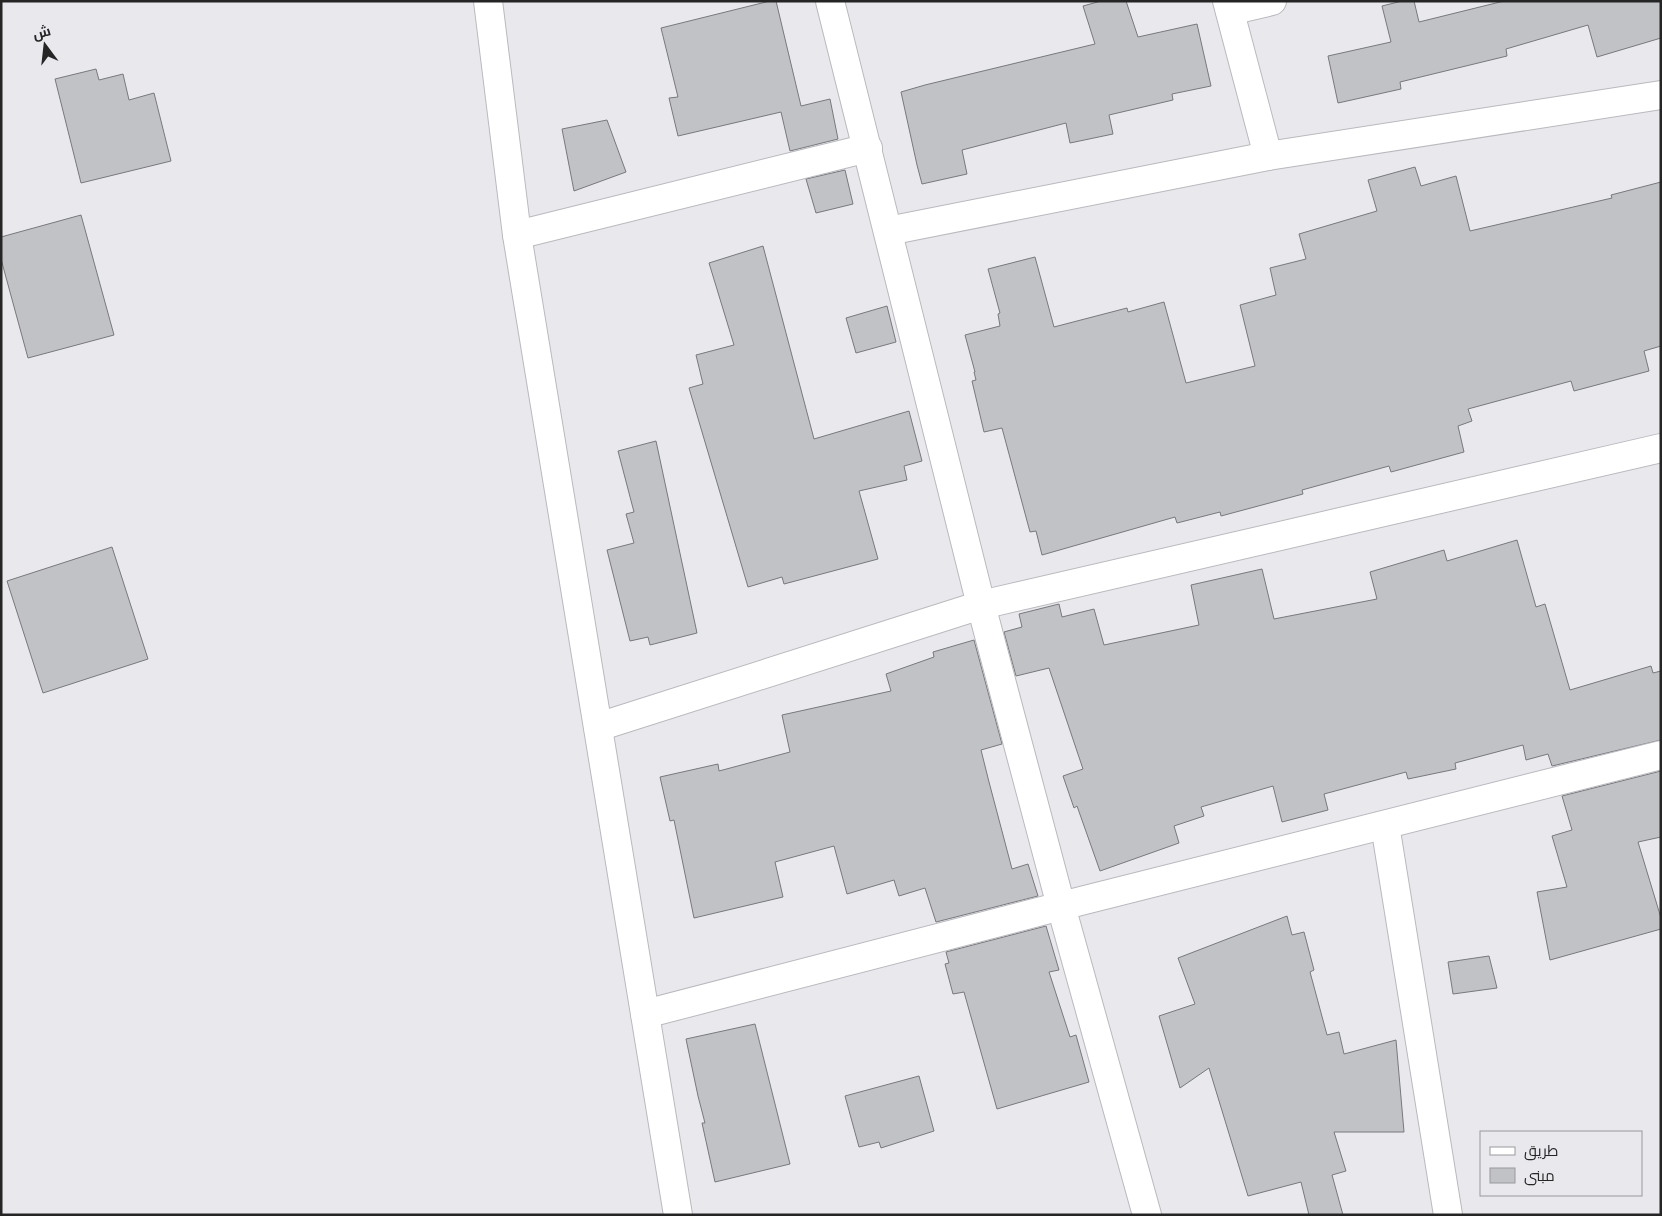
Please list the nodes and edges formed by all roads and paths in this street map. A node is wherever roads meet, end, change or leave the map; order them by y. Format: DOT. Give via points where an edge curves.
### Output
graph roads {
  1 [pos="488,1"];
  2 [pos="830,1"];
  3 [pos="1272,1"];
  4 [pos="1228,6"];
  5 [pos="1661,95"];
  6 [pos="868,148"];
  7 [pos="1268,156"];
  8 [pos="888,231"];
  9 [pos="517,235"];
  10 [pos="1661,448"];
  11 [pos="981,605"];
  12 [pos="598,727"];
  13 [pos="1661,755"];
  14 [pos="1385,824"];
  15 [pos="1061,906"];
  16 [pos="646,1014"];
  17 [pos="678,1215"];
  18 [pos="1147,1215"];
  19 [pos="1448,1215"];
  1 -- 9 [label="street"];
  2 -- 6 [label="street"];
  3 -- 4 [label="street"];
  4 -- 7 [label="street"];
  5 -- 7 [label="street"];
  6 -- 8 [label="street"];
  6 -- 9 [label="street"];
  7 -- 8 [label="street"];
  8 -- 11 [label="street"];
  9 -- 12 [label="street"];
  10 -- 11 [label="street"];
  11 -- 12 [label="street"];
  11 -- 15 [label="street"];
  12 -- 16 [label="street"];
  13 -- 14 [label="street"];
  14 -- 15 [label="street"];
  14 -- 19 [label="street"];
  15 -- 16 [label="street"];
  15 -- 18 [label="street"];
  16 -- 17 [label="street"];
}
